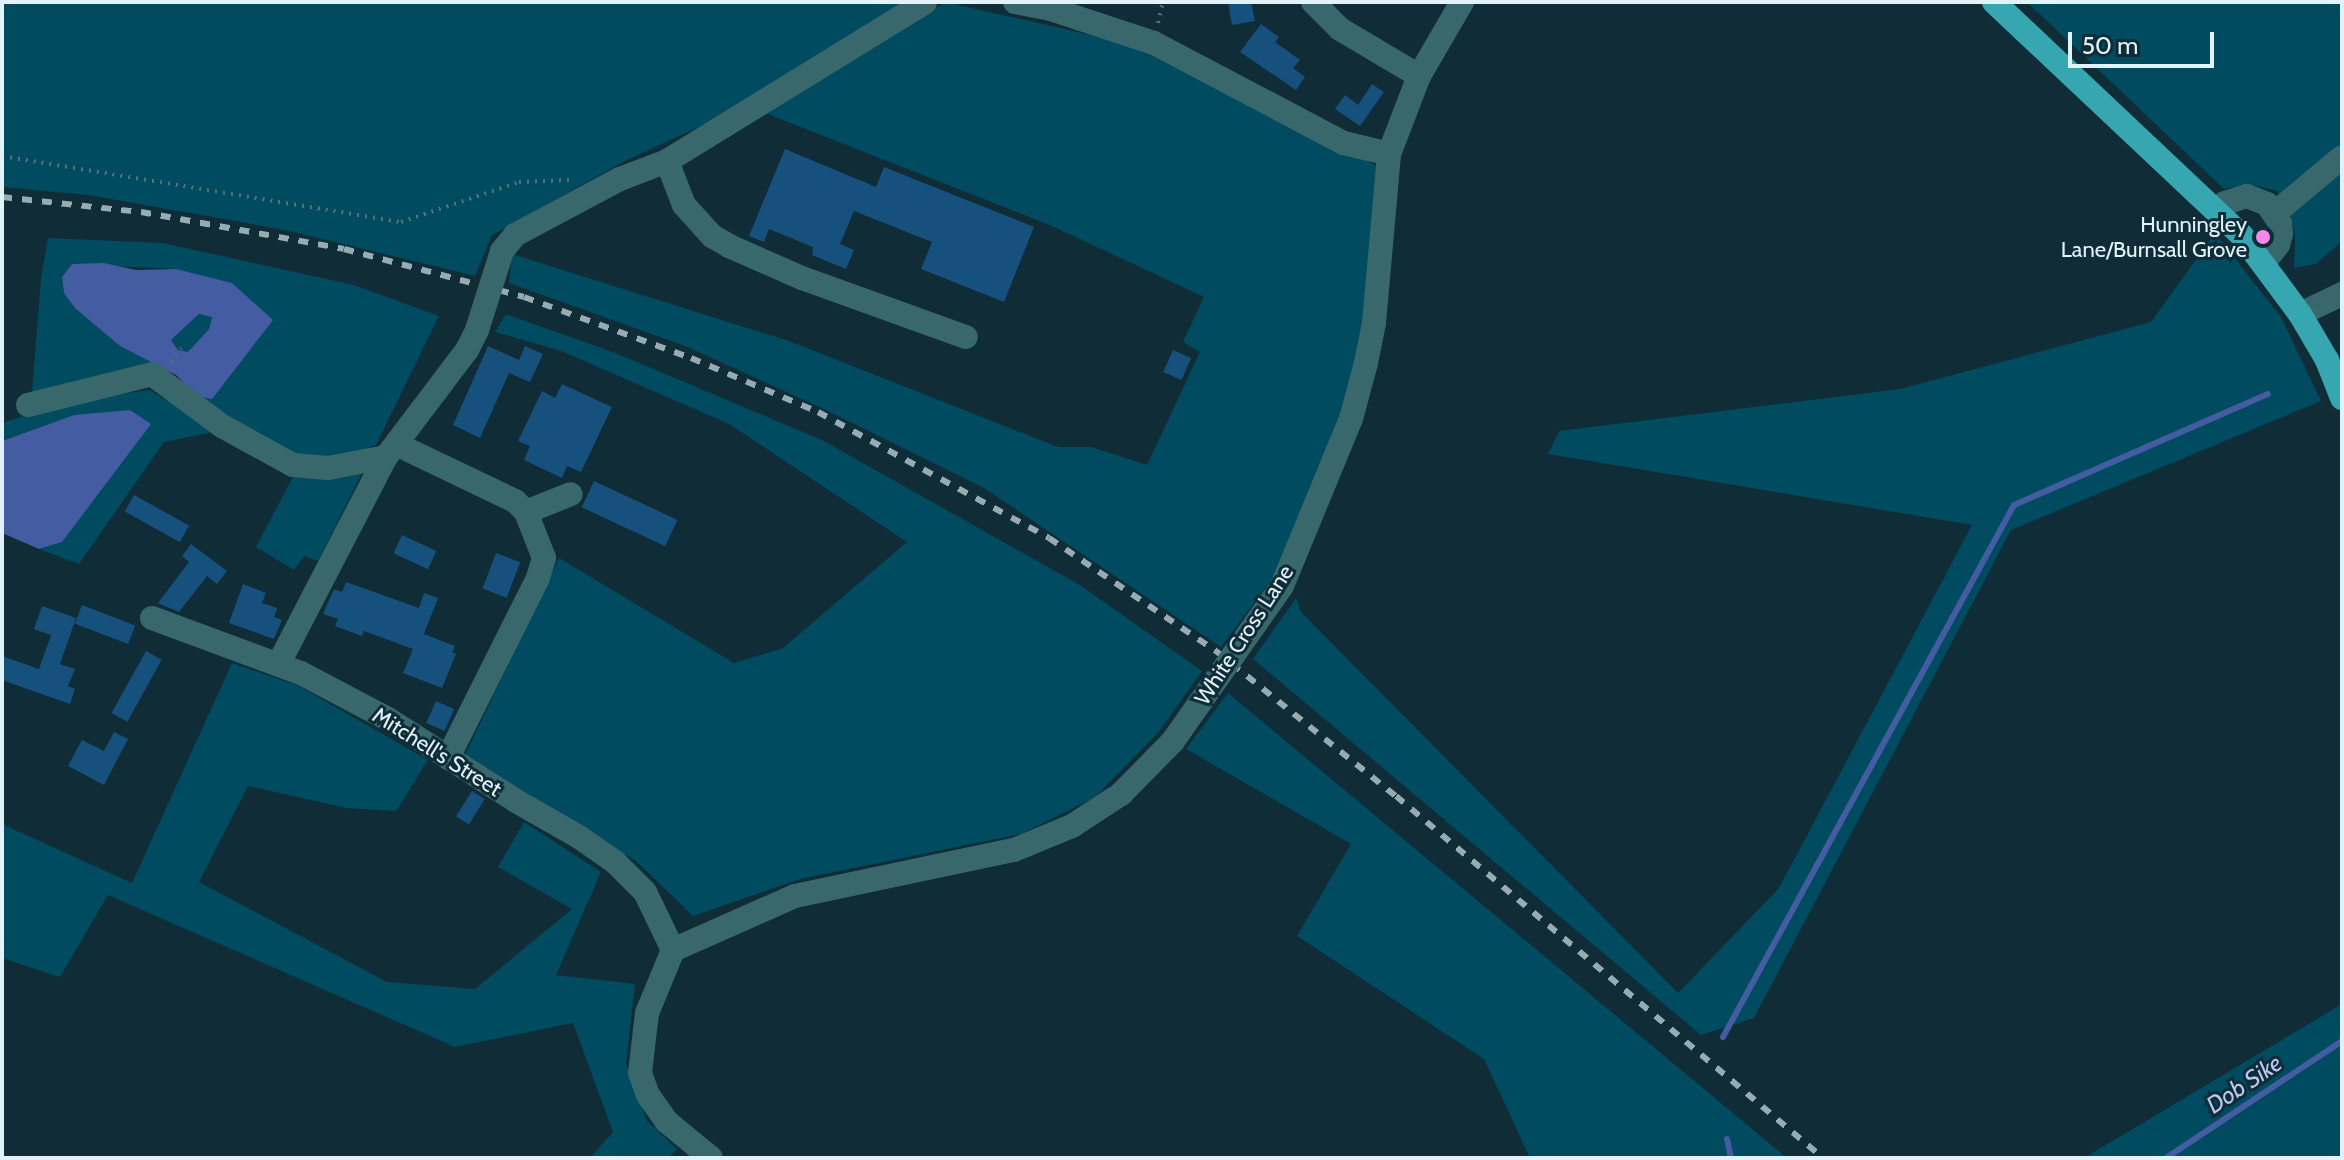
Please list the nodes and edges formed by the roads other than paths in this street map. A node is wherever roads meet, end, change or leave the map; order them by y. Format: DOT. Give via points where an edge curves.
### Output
graph roads {
  1 [pos="925,2"];
  2 [pos="1015,2"];
  3 [pos="1313,2"];
  4 [pos="1462,2"];
  5 [pos="1994,2"];
  6 [pos="1419,76"];
  7 [pos="1389,154"];
  8 [pos="2342,157"];
  9 [pos="667,161"];
  10 [pos="2217,211"];
  11 [pos="2275,213"];
  12 [pos="2264,262"];
  13 [pos="2342,294"];
  14 [pos="2300,314"];
  15 [pos="966,337"];
  16 [pos="2342,398"];
  17 [pos="28,405"];
  18 [pos="392,451"];
  19 [pos="571,494"];
  20 [pos="526,512"];
  21 [pos="152,618"];
  22 [pos="279,663"];
  23 [pos="448,758"];
  24 [pos="673,950"];
  25 [pos="711,1158"];
  1 -- 9 [label="street"];
  2 -- 7 [label="street" via="1154,43 1344,143"];
  3 -- 6 [label="street" via="1340,29"];
  4 -- 6 [label="street, White Cross Lane"];
  5 -- 10 [label="main road"];
  6 -- 7 [label="street, White Cross Lane"];
  7 -- 24 [label="street, White Cross Lane, bridge" via="1374,323 1351,419 1282,586 1173,741 1121,794 1072,826 1014,850 795,896"];
  8 -- 11 [label="street"];
  9 -- 15 [label="street" via="684,205 712,236 802,278"];
  9 -- 18 [label="street, bridge" via="620,179 515,235 502,251 467,350"];
  10 -- 11 [label="street" via="2247,196"];
  10 -- 12 [label="main road"];
  11 -- 12 [label="street" via="2281,234"];
  12 -- 14 [label="main road"];
  13 -- 14 [label="street"];
  14 -- 16 [label="main road"];
  17 -- 18 [label="street" via="152,374 222,426 293,465 328,468"];
  18 -- 20 [label="street" via="515,501"];
  18 -- 22 [label="street"];
  19 -- 20 [label="street"];
  20 -- 23 [label="street" via="544,558 538,578"];
  21 -- 22 [label="street, Mitchell's Street"];
  22 -- 23 [label="street, Mitchell's Street" via="388,719"];
  23 -- 24 [label="street, Mitchell's Street" via="615,862 645,892"];
  24 -- 25 [label="street" via="647,1013 640,1073 666,1121"];
}
